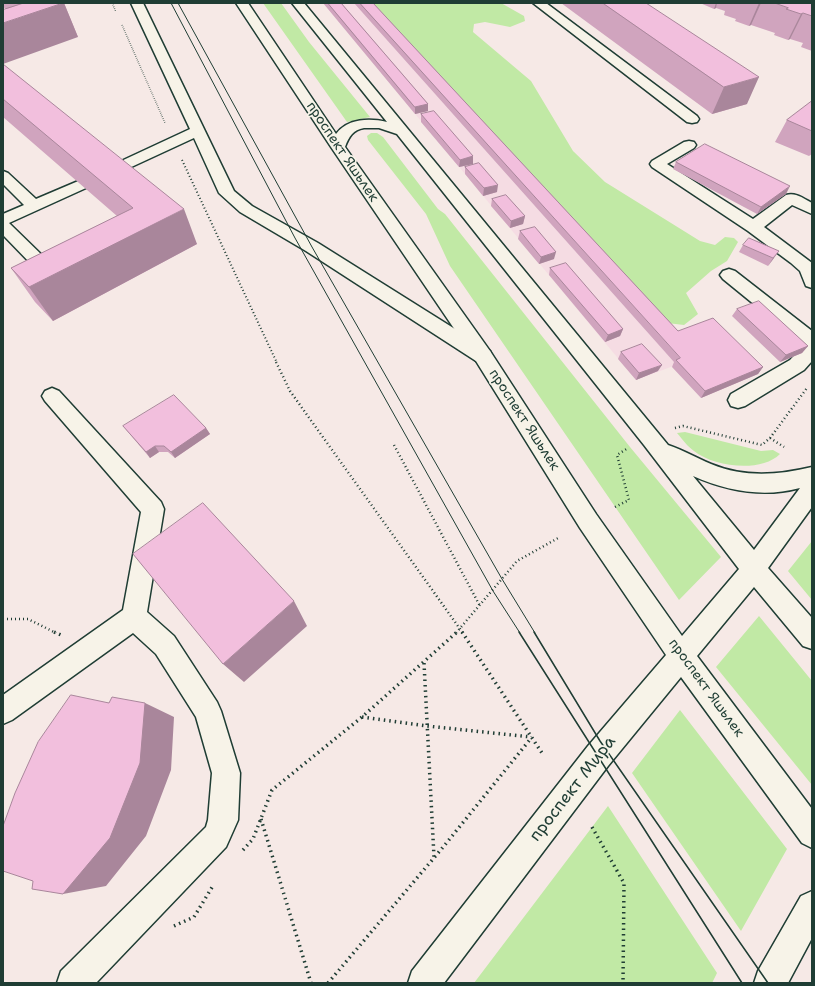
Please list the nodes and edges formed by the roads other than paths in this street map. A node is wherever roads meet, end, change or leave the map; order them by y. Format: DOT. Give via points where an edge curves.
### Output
graph roads {
  1 [pos="137,3"];
  2 [pos="242,3"];
  3 [pos="298,3"];
  4 [pos="539,3"];
  5 [pos="692,119"];
  6 [pos="198,131"];
  7 [pos="400,131"];
  8 [pos="689,145"];
  9 [pos="338,147"];
  10 [pos="109,172"];
  11 [pos="3,176"];
  12 [pos="81,185"];
  13 [pos="34,206"];
  14 [pos="812,208"];
  15 [pos="4,227"];
  16 [pos="754,227"];
  17 [pos="41,264"];
  18 [pos="729,275"];
  19 [pos="812,282"];
  20 [pos="812,341"];
  21 [pos="812,349"];
  22 [pos="483,356"];
  23 [pos="52,396"];
  24 [pos="738,400"];
  25 [pos="661,451"];
  26 [pos="812,476"];
  27 [pos="812,489"];
  28 [pos="754,569"];
  29 [pos="134,617"];
  30 [pos="812,637"];
  31 [pos="682,657"];
  32 [pos="3,711"];
  33 [pos="812,833"];
  34 [pos="812,907"];
  35 [pos="73,983"];
  36 [pos="424,983"];
  37 [pos="770,983"];
  1 -- 6 [label="main road"];
  2 -- 9 [label="main road, проспект Яшьлек"];
  3 -- 7 [label="main road"];
  4 -- 5 [label="main road"];
  6 -- 10 [label="main road"];
  6 -- 22 [label="main road" via="227,193 246,209 312,247"];
  7 -- 9 [label="main road" via="383,124 367,123 354,126 344,133"];
  7 -- 25 [label="main road"];
  8 -- 16 [label="main road" via="657,164"];
  9 -- 22 [label="main road, проспект Яшьлек"];
  11 -- 13 [label="main road"];
  12 -- 13 [label="main road"];
  13 -- 15 [label="main road"];
  14 -- 16 [label="main road" via="791,198"];
  15 -- 17 [label="main road"];
  16 -- 19 [label="main road" via="808,269"];
  18 -- 20 [label="main road"];
  21 -- 24 [label="main road" via="797,365"];
  22 -- 31 [label="main road, проспект Яшьлек" via="588,521"];
  23 -- 29 [label="main road" via="153,510"];
  25 -- 26 [label="main road" via="702,472 751,484 780,483"];
  25 -- 28 [label="main road"];
  27 -- 28 [label="main road, проспект Мира"];
  28 -- 30 [label="main road"];
  28 -- 31 [label="main road, проспект Мира"];
  29 -- 32 [label="main road"];
  29 -- 35 [label="main road" via="165,645 208,711 226,773 223,820 216,837"];
  31 -- 33 [label="main road, проспект Яшьлек"];
  31 -- 36 [label="main road, проспект Мира" via="598,756"];
  34 -- 37 [label="main road"];
}
